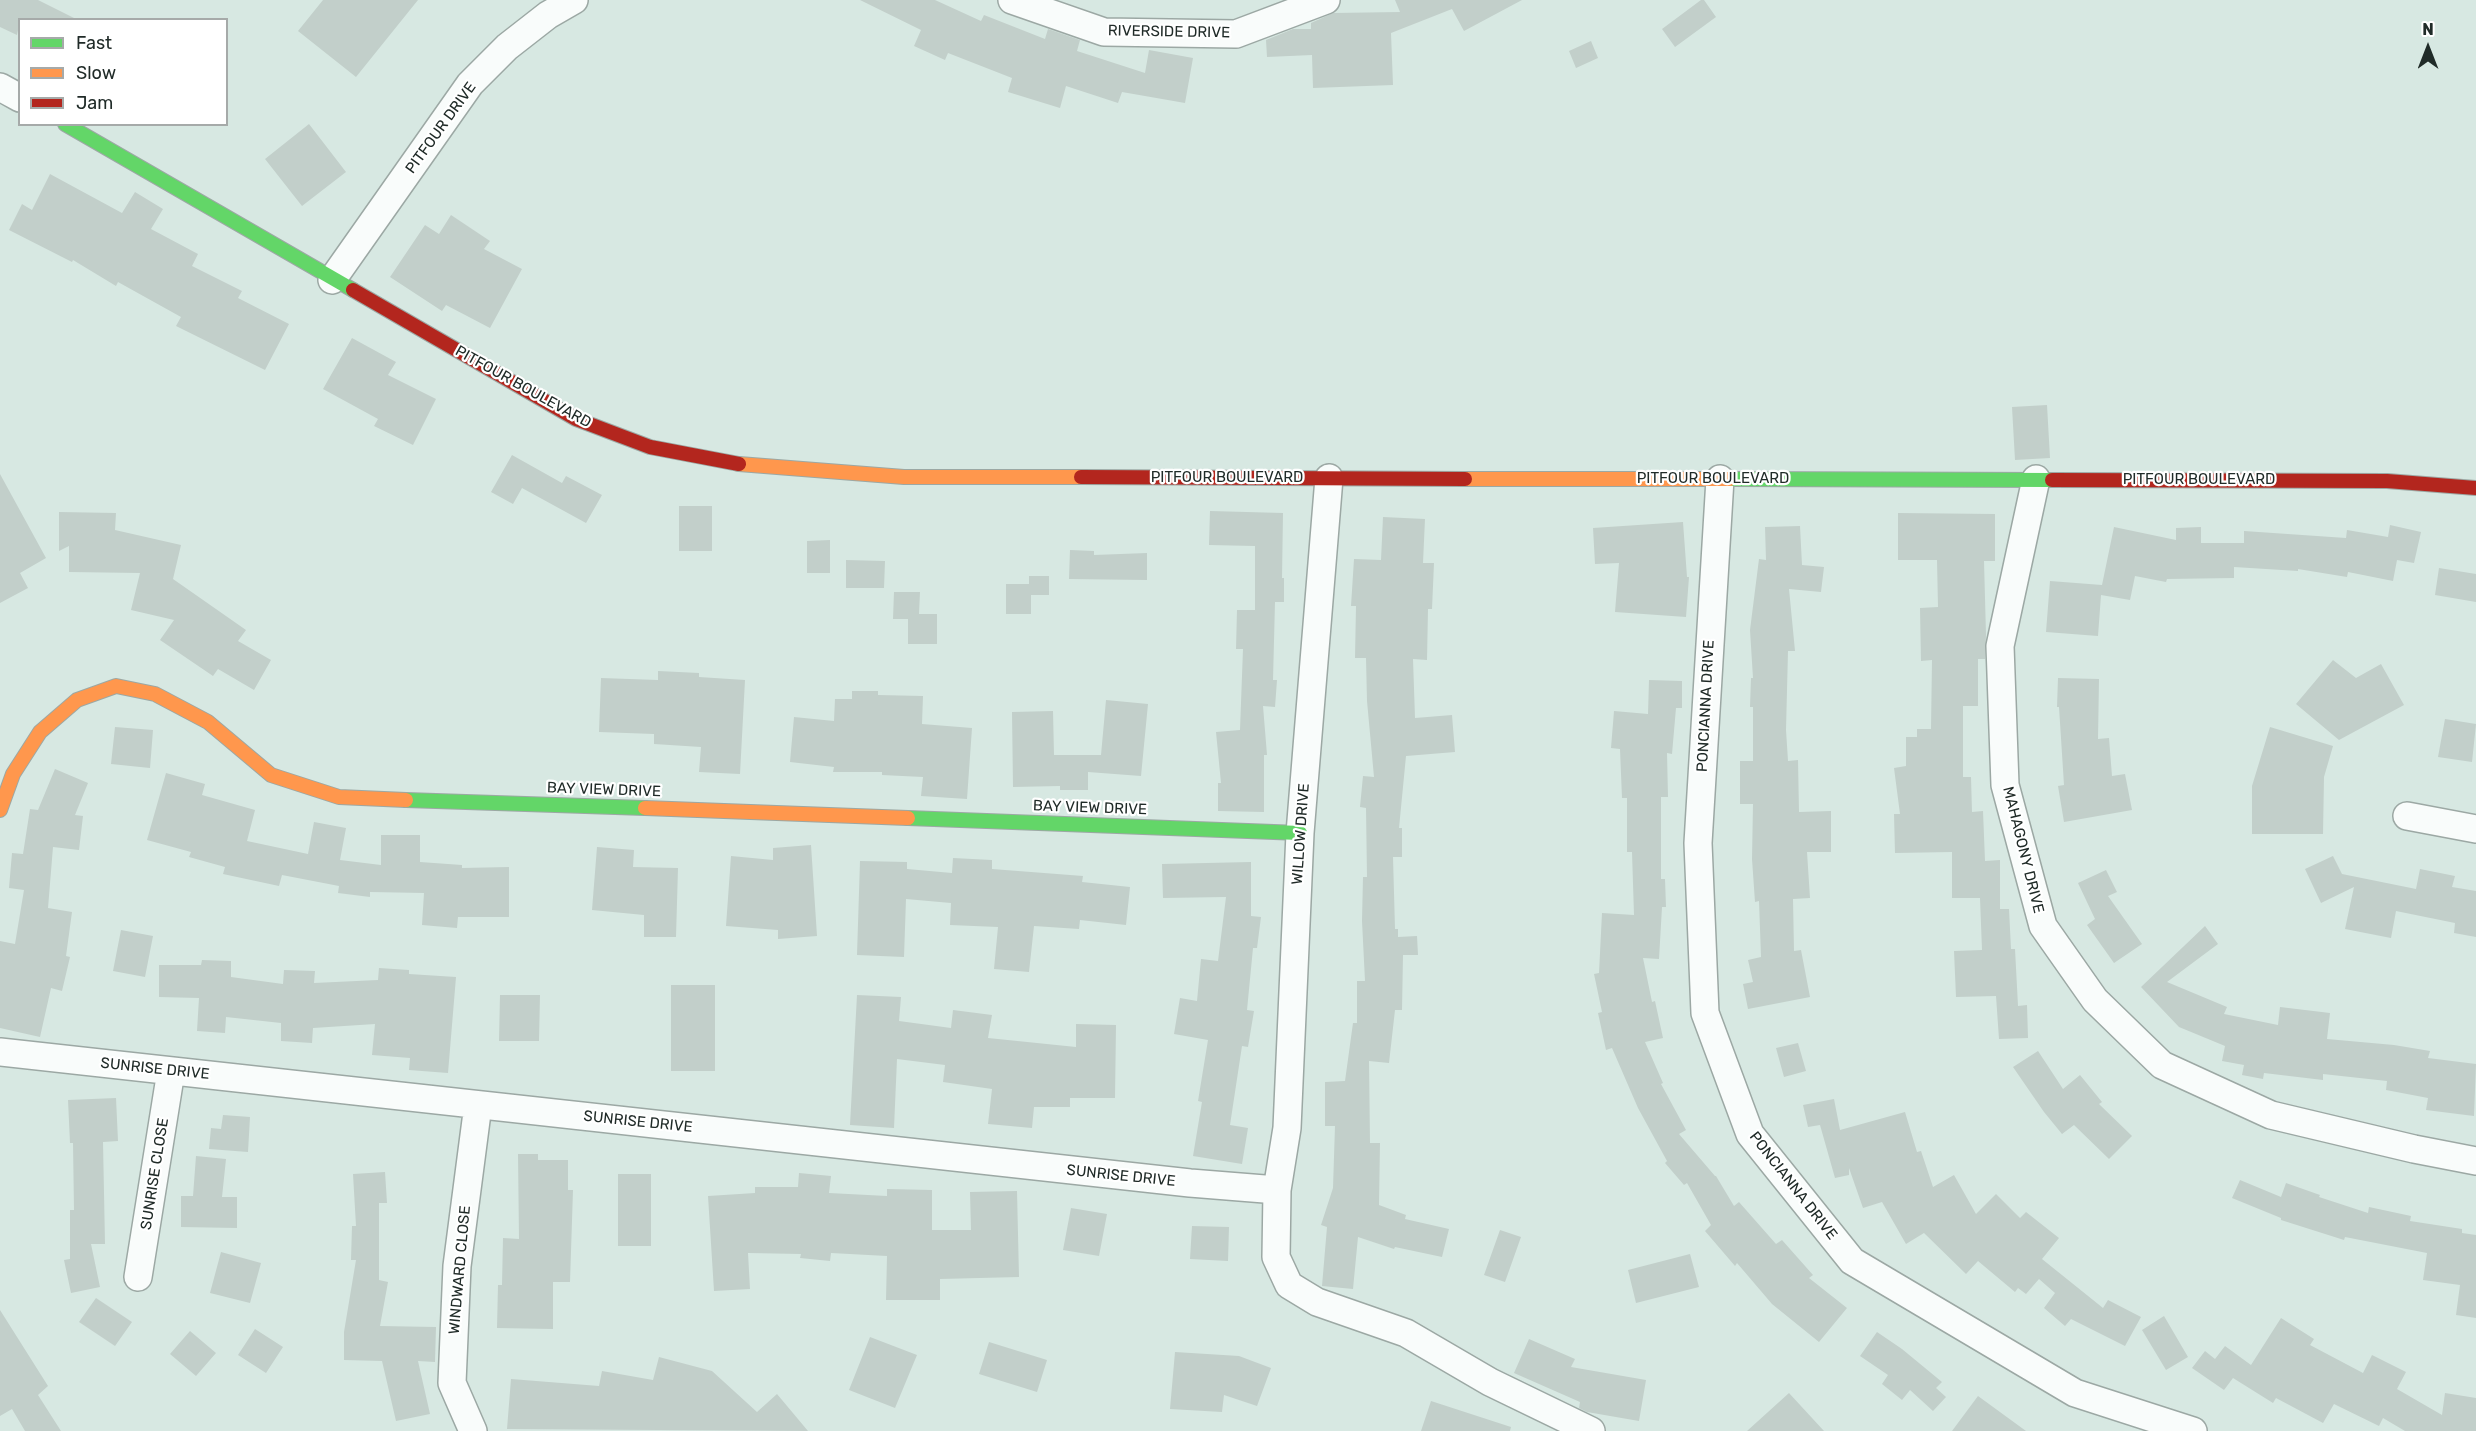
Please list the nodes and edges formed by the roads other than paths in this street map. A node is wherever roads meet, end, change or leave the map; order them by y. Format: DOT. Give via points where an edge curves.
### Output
graph roads {
  1 [pos="574,0"];
  2 [pos="1012,0"];
  3 [pos="1326,0"];
  4 [pos="0,87"];
  5 [pos="18,97"];
  6 [pos="67,126"];
  7 [pos="332,280"];
  8 [pos="1329,478"];
  9 [pos="1720,479"];
  10 [pos="2036,479"];
  11 [pos="2476,488"];
  12 [pos="0,810"];
  13 [pos="2407,816"];
  14 [pos="2476,829"];
  15 [pos="1299,833"];
  16 [pos="0,1052"];
  17 [pos="171,1071"];
  18 [pos="478,1105"];
  19 [pos="2476,1161"];
  20 [pos="1277,1190"];
  21 [pos="138,1277"];
  22 [pos="473,1431"];
  23 [pos="1591,1431"];
  24 [pos="2193,1431"];
  1 -- 7 [label="street, PITFOUR DRIVE" via="507,47 471,84"];
  2 -- 3 [label="street, RIVERSIDE DRIVE" via="1104,32 1236,34"];
  4 -- 5 [label="street"];
  6 -- 7 [label="street, PITFOUR BOULEVARD"];
  7 -- 8 [label="street, PITFOUR BOULEVARD" via="576,419 650,447 742,464 904,477"];
  8 -- 9 [label="street, PITFOUR BOULEVARD"];
  8 -- 15 [label="street, WILLOW DRIVE"];
  9 -- 10 [label="street, PITFOUR BOULEVARD"];
  9 -- 24 [label="street, PONCIANNA DRIVE" via="1698,843 1705,1013 1750,1134 1852,1261 2075,1393"];
  10 -- 11 [label="street, PITFOUR BOULEVARD" via="2387,481"];
  10 -- 19 [label="street, MAHAGONY DRIVE" via="2000,646 2005,785 2043,926 2095,1000 2162,1065 2271,1115"];
  12 -- 15 [label="street, BAY VIEW DRIVE" via="13,774 40,732 77,700 116,686 155,694 208,722 272,775 339,797"];
  13 -- 14 [label="street"];
  15 -- 20 [label="street, WILLOW DRIVE" via="1287,1128"];
  16 -- 17 [label="street, SUNRISE DRIVE"];
  17 -- 18 [label="street, SUNRISE DRIVE"];
  17 -- 21 [label="street, SUNRISE CLOSE"];
  18 -- 20 [label="street, SUNRISE DRIVE"];
  18 -- 22 [label="street, WINDWARD CLOSE" via="457,1266 452,1383"];
  20 -- 23 [label="street, WILLOW DRIVE" via="1276,1257 1289,1285 1317,1302 1407,1333 1490,1382"];
}
